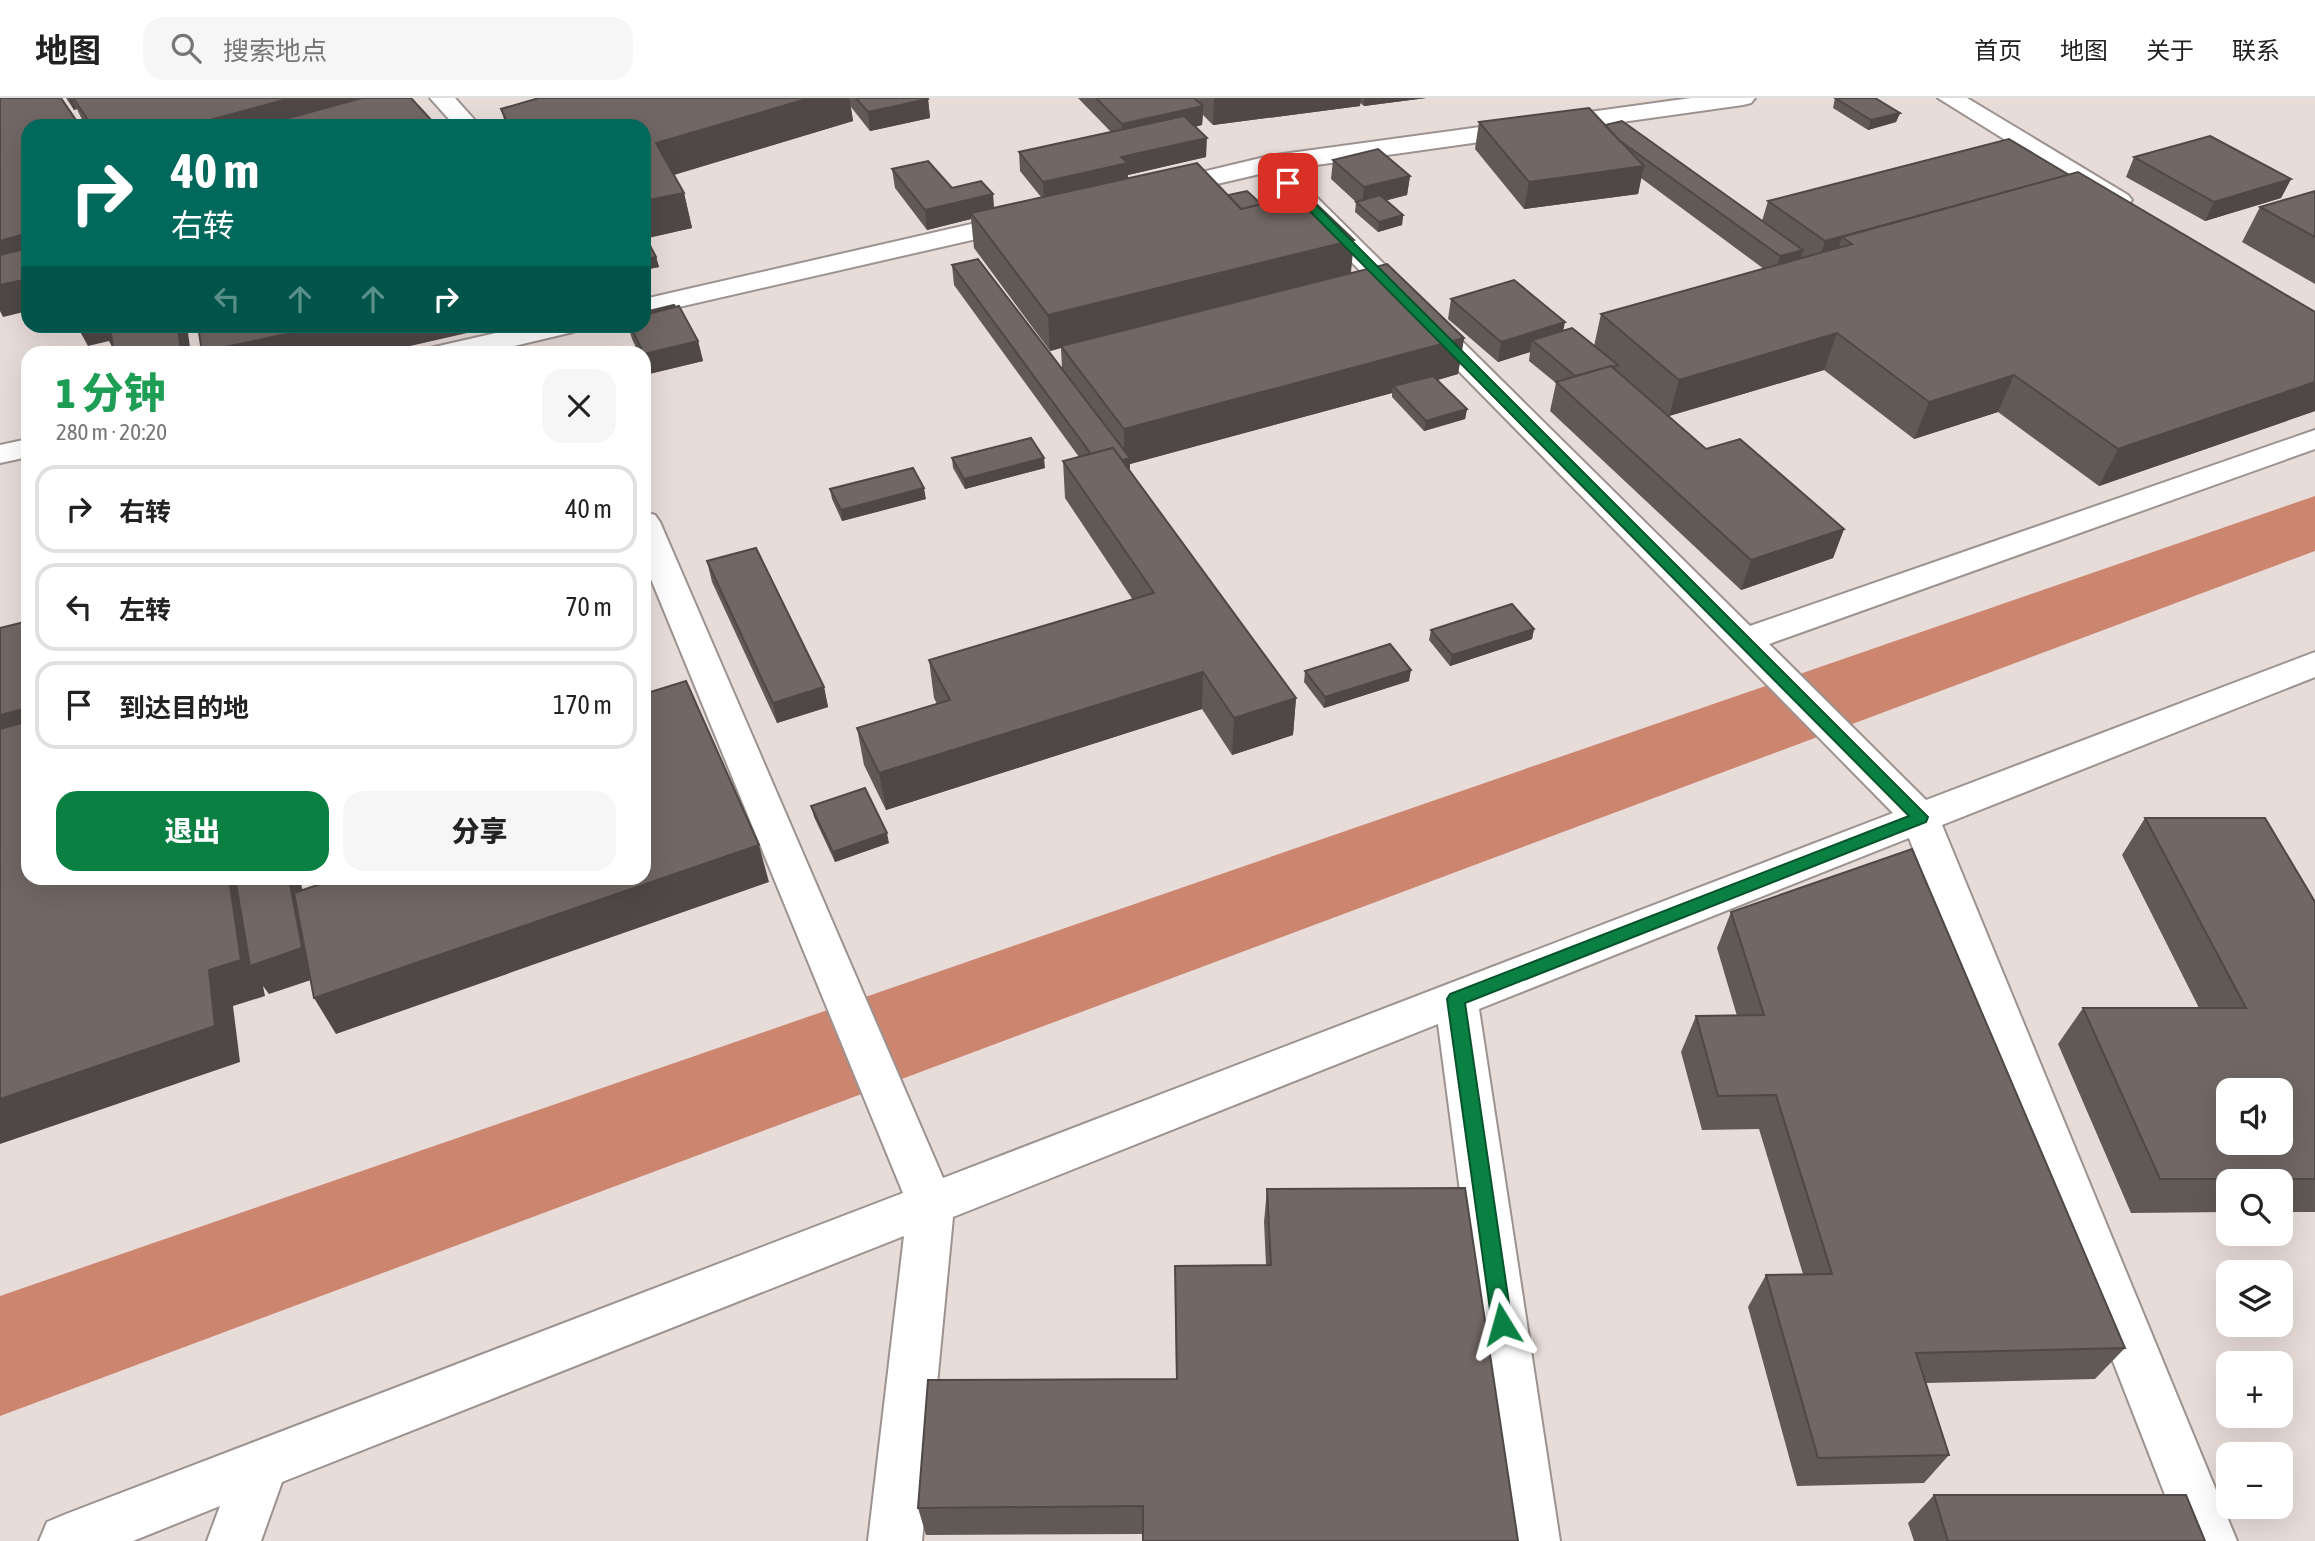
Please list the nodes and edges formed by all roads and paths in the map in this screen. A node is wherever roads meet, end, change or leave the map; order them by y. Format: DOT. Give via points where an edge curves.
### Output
graph roads {
  1 [pos="442,98"];
  2 [pos="1743,98"];
  3 [pos="1950,98"];
  4 [pos="462,119"];
  5 [pos="1269,164"];
  6 [pos="1133,195"];
  7 [pos="2138,212"];
  8 [pos="1052,214"];
  9 [pos="651,305"];
  10 [pos="532,333"];
  11 [pos="475,346"];
  12 [pos="2315,439"];
  13 [pos="21,450"];
  14 [pos="0,454"];
  15 [pos="651,539"];
  16 [pos="1743,641"];
  17 [pos="2311,673"];
  18 [pos="1920,817"];
  19 [pos="1456,999"];
  20 [pos="931,1204"];
  21 [pos="262,1465"];
  22 [pos="66,1541"];
  23 [pos="234,1541"];
  24 [pos="895,1541"];
  25 [pos="1533,1541"];
  26 [pos="2210,1541"];
  1 -- 4 [label="street"];
  2 -- 5 [label="street"];
  3 -- 7 [label="street"];
  5 -- 6 [label="street"];
  5 -- 16 [label="street"];
  8 -- 9 [label="street"];
  10 -- 11 [label="street"];
  12 -- 16 [label="street"];
  13 -- 14 [label="street"];
  15 -- 20 [label="street"];
  16 -- 18 [label="street"];
  17 -- 18 [label="street"];
  18 -- 19 [label="street"];
  18 -- 26 [label="street"];
  19 -- 20 [label="street"];
  19 -- 25 [label="street"];
  20 -- 21 [label="street"];
  20 -- 24 [label="street"];
  21 -- 22 [label="street"];
  21 -- 23 [label="street"];
}
